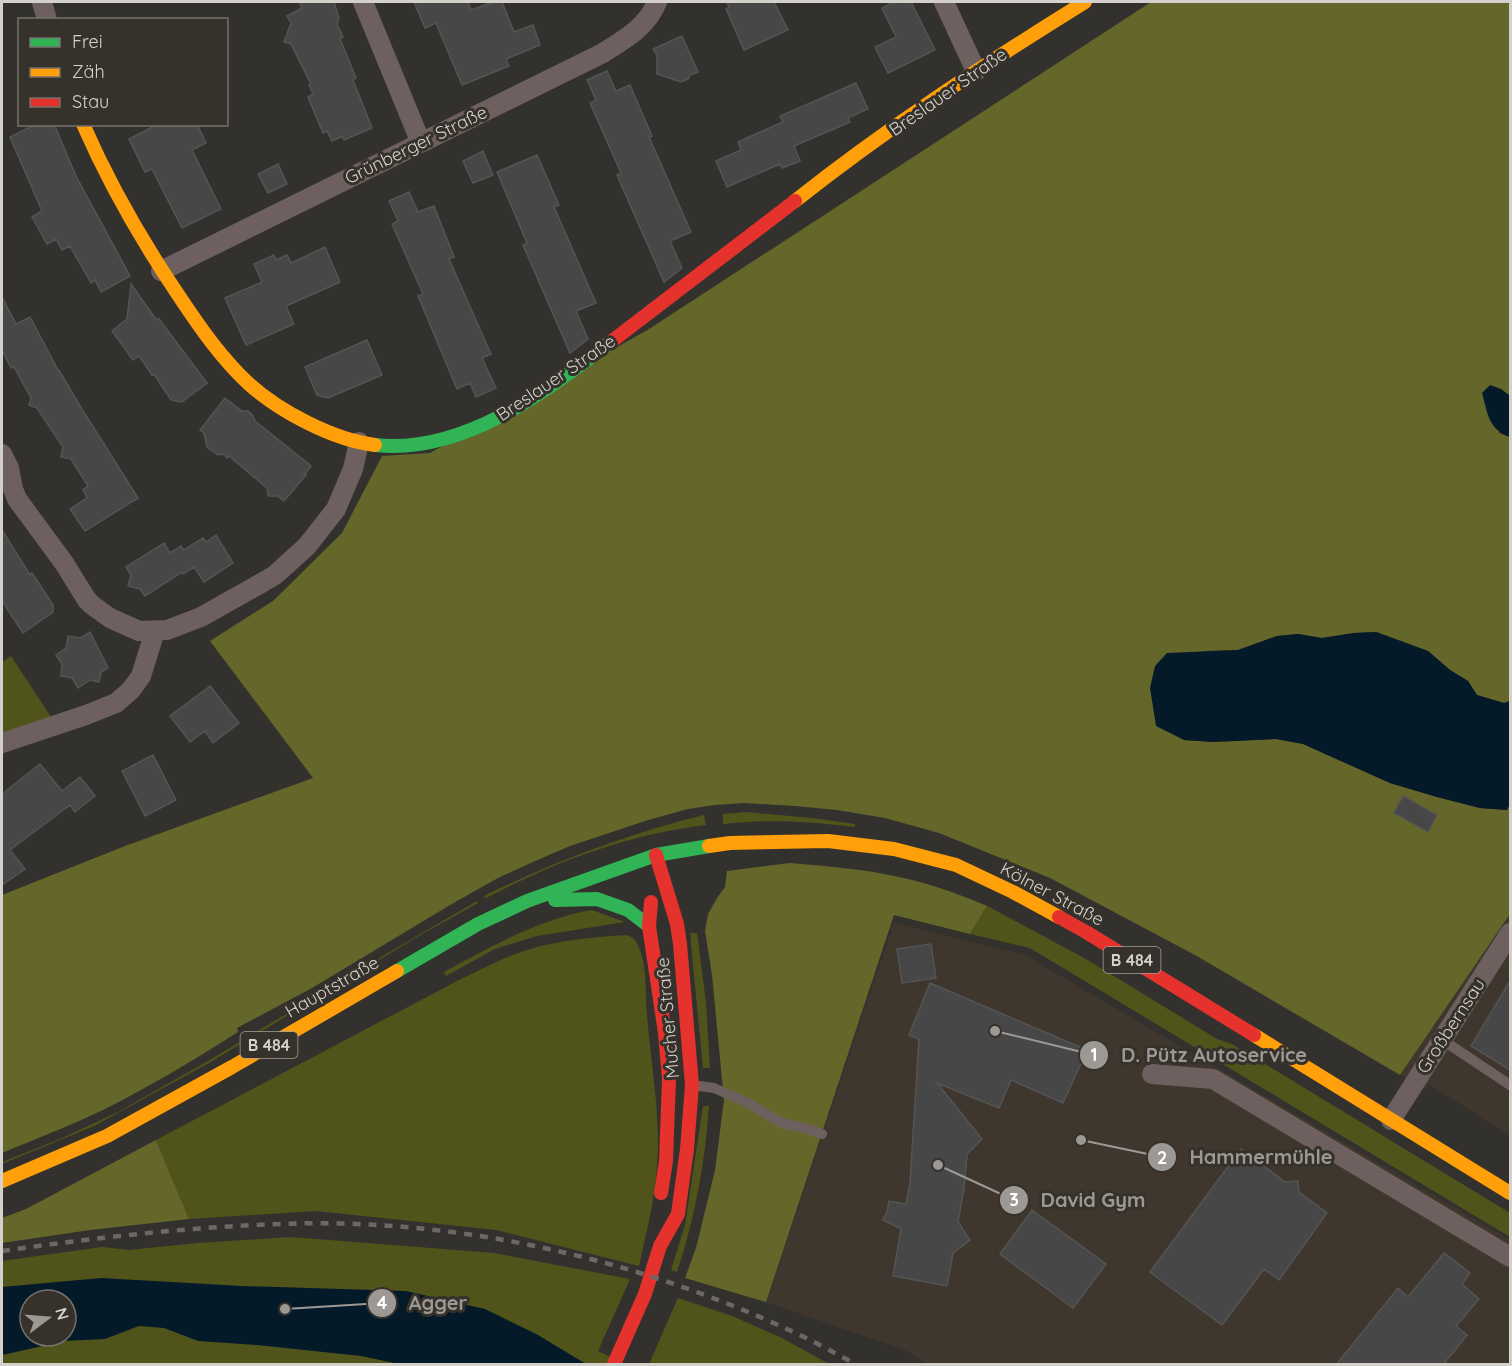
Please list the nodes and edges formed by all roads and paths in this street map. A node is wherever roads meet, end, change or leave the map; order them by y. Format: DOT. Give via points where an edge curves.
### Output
graph roads {
  1 [pos="42,2"];
  2 [pos="363,2"];
  3 [pos="657,2"];
  4 [pos="944,2"];
  5 [pos="1085,2"];
  6 [pos="46,18"];
  7 [pos="976,71"];
  8 [pos="84,126"];
  9 [pos="421,143"];
  10 [pos="161,271"];
  11 [pos="359,442"];
  12 [pos="2,454"];
  13 [pos="155,631"];
  14 [pos="2,743"];
  15 [pos="656,855"];
  16 [pos="527,901"];
  17 [pos="649,926"];
  18 [pos="1510,933"];
  19 [pos="1441,1039"];
  20 [pos="1152,1074"];
  21 [pos="692,1085"];
  22 [pos="1510,1085"];
  23 [pos="1391,1119"];
  24 [pos="822,1134"];
  25 [pos="2,1181"];
  26 [pos="1510,1193"];
  27 [pos="660,1246"];
  28 [pos="1510,1257"];
  29 [pos="614,1365"];
  1 -- 6 [label="street"];
  2 -- 9 [label="street"];
  3 -- 9 [label="street, Grünberger Straße" via="632,35 603,53"];
  4 -- 7 [label="street"];
  5 -- 7 [label="main road, Breslauer Straße"];
  7 -- 11 [label="main road, Breslauer Straße" via="834,171 563,378 498,419 466,433 423,444 385,446"];
  8 -- 10 [label="main road, Breslauer Straße" via="123,206"];
  9 -- 10 [label="street, Grünberger Straße"];
  10 -- 11 [label="main road, Breslauer Straße" via="206,337 256,390 296,417"];
  11 -- 13 [label="street" via="353,469 336,509 307,546 275,575 227,603 168,630"];
  12 -- 13 [label="street" via="17,499 87,600 128,627"];
  13 -- 14 [label="street" via="141,675 116,703"];
  15 -- 16 [label="main road, Hauptstraße / B 484"];
  15 -- 17 [label="main road, Mucher Straße"];
  15 -- 21 [label="main road, Mucher Straße" via="677,924"];
  15 -- 23 [label="main road, Kölner Straße / B 484" via="730,843 828,841 894,849 956,866 1086,932"];
  16 -- 17 [label="main road, B 484" via="597,899 628,910"];
  16 -- 25 [label="main road, Hauptstraße / B 484" via="478,924 107,1136"];
  17 -- 27 [label="main road, Mucher Straße" via="669,1079"];
  18 -- 19 [label="street, Großbernsau"];
  19 -- 22 [label="lane"];
  19 -- 23 [label="street, Großbernsau"];
  20 -- 28 [label="street" via="1213,1079"];
  21 -- 24 [label="lane" via="714,1088 781,1123"];
  21 -- 27 [label="main road, Mucher Straße" via="678,1214"];
  23 -- 26 [label="main road, Kölner Straße / B 484"];
  27 -- 29 [label="main road, Mucher Straße" via="645,1294"];
}
